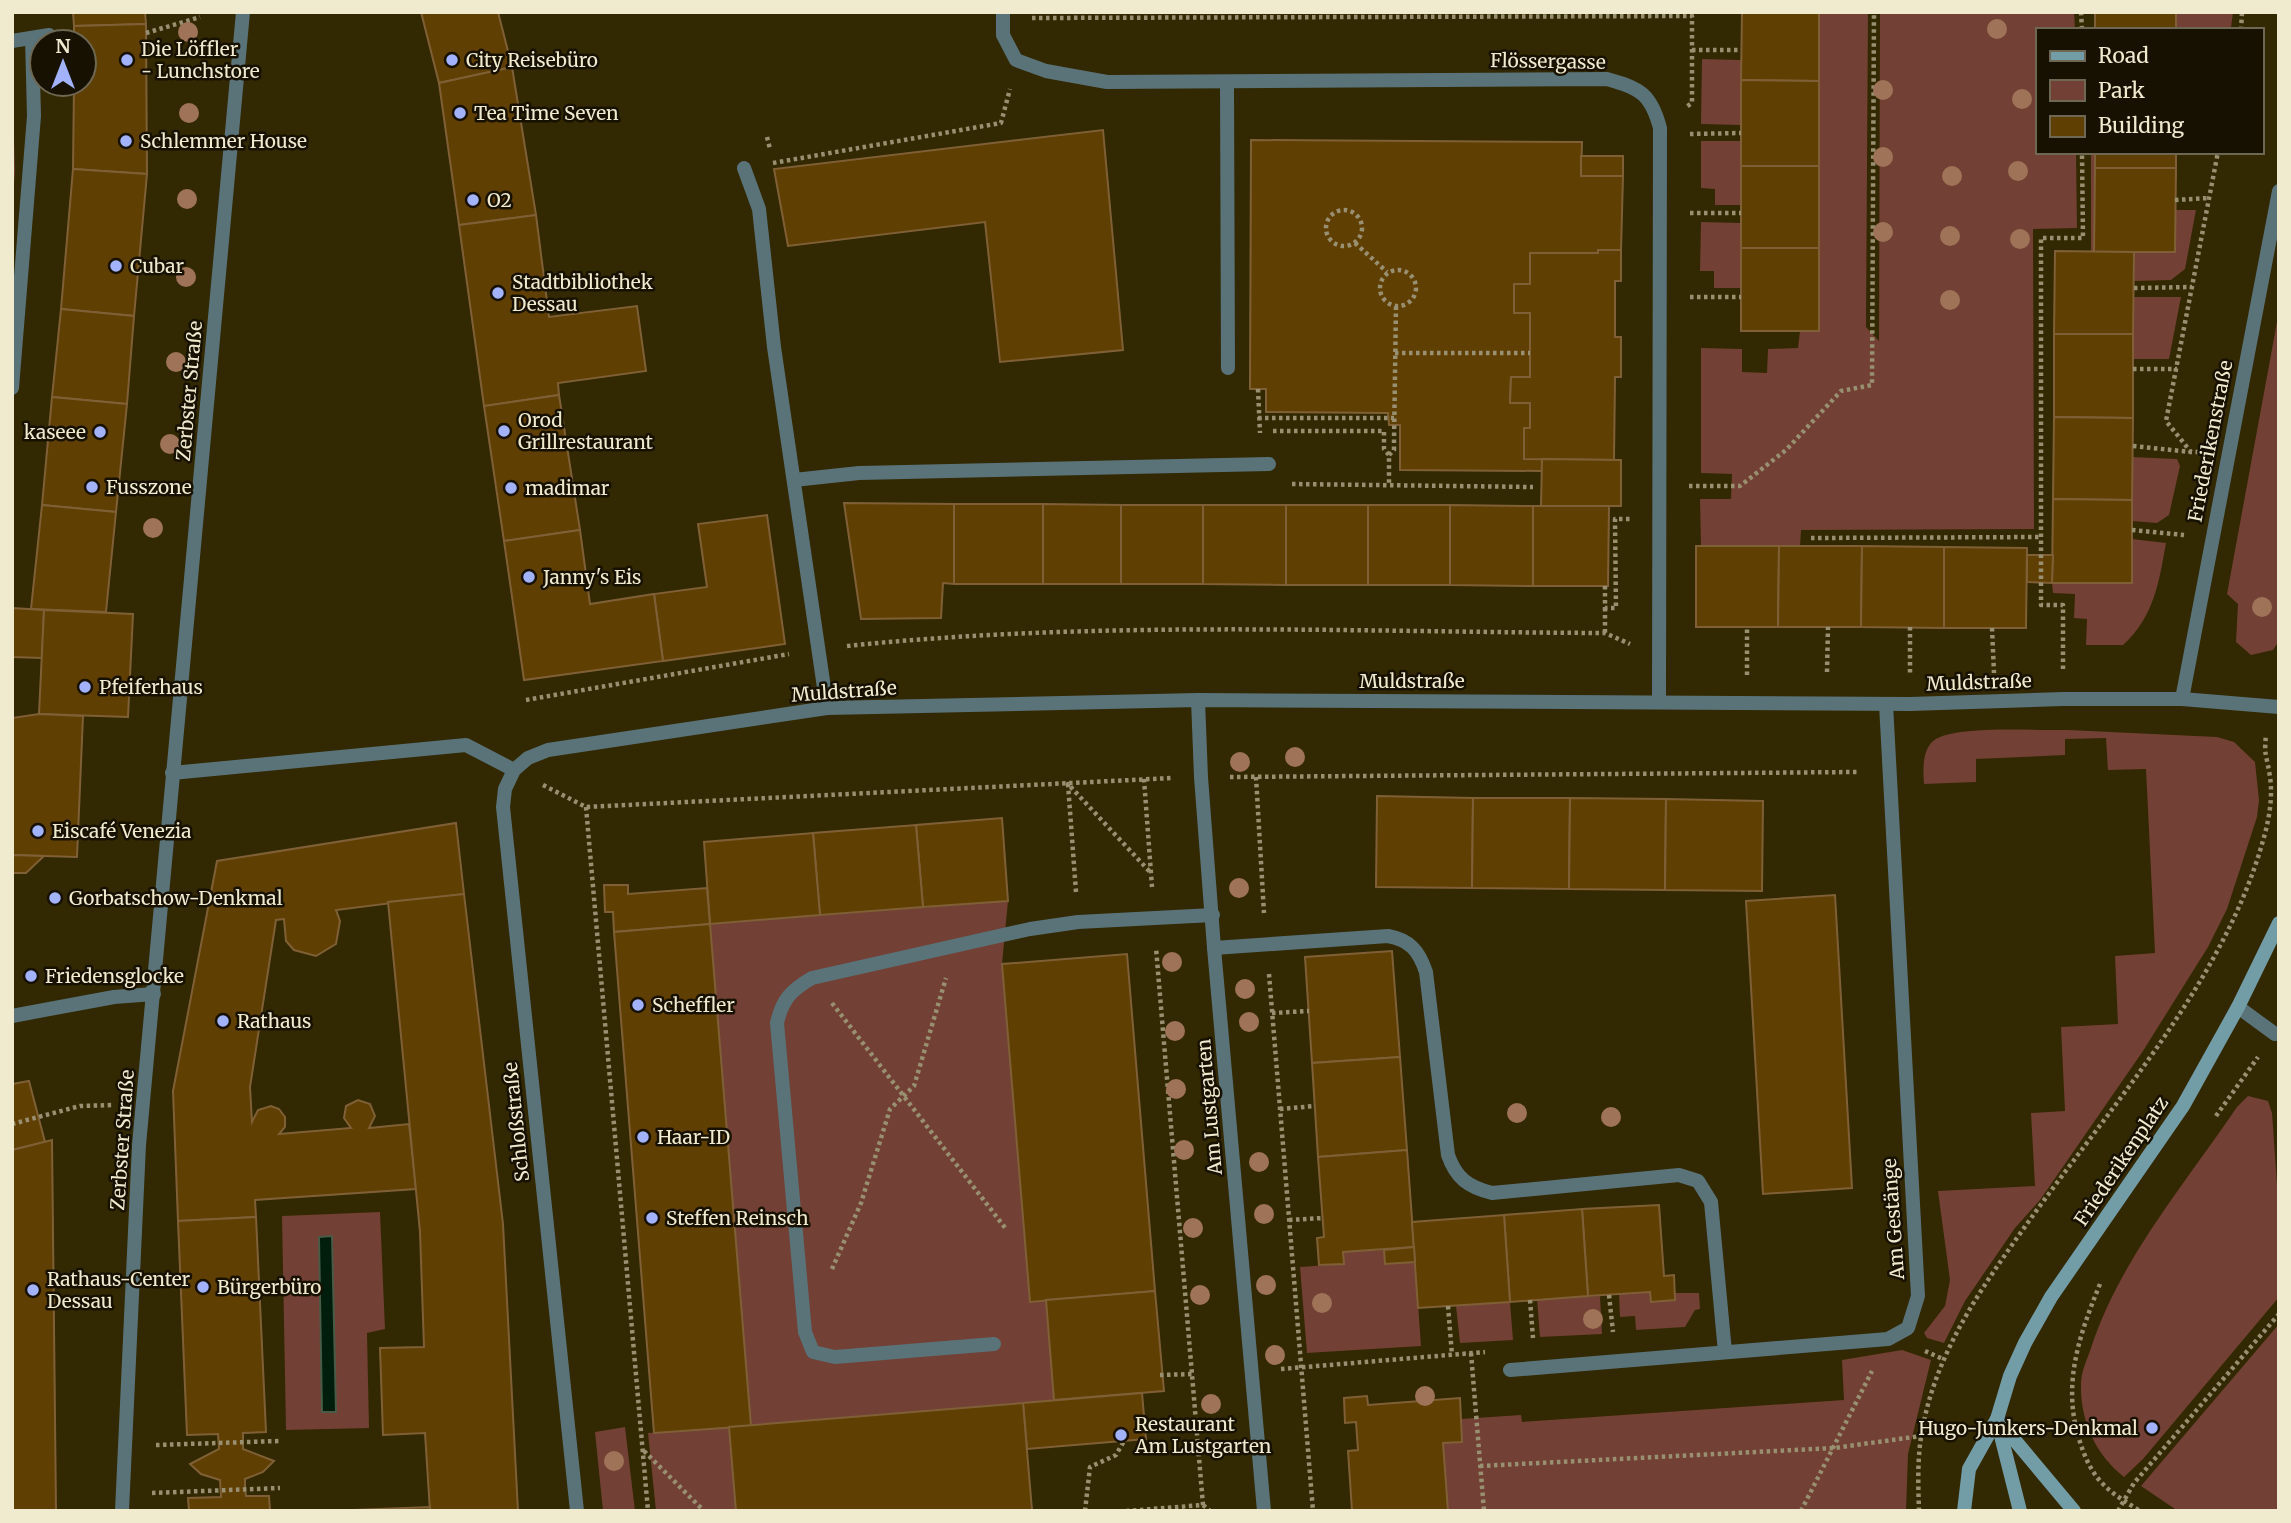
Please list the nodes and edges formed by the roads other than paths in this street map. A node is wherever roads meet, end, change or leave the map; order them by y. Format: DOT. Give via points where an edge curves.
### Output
graph roads {
  1 [pos="243,12"];
  2 [pos="1003,15"];
  3 [pos="1227,82"];
  4 [pos="34,98"];
  5 [pos="744,168"];
  6 [pos="2279,191"];
  7 [pos="1228,368"];
  8 [pos="12,388"];
  9 [pos="1269,464"];
  10 [pos="794,480"];
  11 [pos="2182,699"];
  12 [pos="1198,700"];
  13 [pos="1659,701"];
  14 [pos="1886,704"];
  15 [pos="2274,707"];
  16 [pos="827,708"];
  17 [pos="514,770"];
  18 [pos="172,774"];
  19 [pos="1213,915"];
  20 [pos="2279,923"];
  21 [pos="1214,948"];
  22 [pos="154,995"];
  23 [pos="2238,1007"];
  24 [pos="12,1016"];
  25 [pos="2274,1034"];
  26 [pos="994,1344"];
  27 [pos="1726,1352"];
  28 [pos="1510,1370"];
  29 [pos="1997,1419"];
  30 [pos="122,1511"];
  31 [pos="577,1511"];
  32 [pos="1264,1511"];
  33 [pos="1964,1511"];
  34 [pos="2020,1511"];
  35 [pos="2074,1511"];
  1 -- 18 [label="street, Zerbster Straße"];
  2 -- 3 [label="street, Flössergasse" via="1003,36 1016,61 1045,71 1107,82"];
  3 -- 7 [label="street"];
  3 -- 13 [label="street, Flössergasse" via="1607,79 1634,87 1654,104 1660,131"];
  4 -- 8 [label="street"];
  5 -- 10 [label="street" via="760,209"];
  6 -- 11 [label="street, Friederikenstraße"];
  9 -- 10 [label="street" via="859,473"];
  10 -- 16 [label="street"];
  11 -- 14 [label="street, Muldstraße"];
  11 -- 15 [label="street, Muldstraße"];
  12 -- 13 [label="street, Muldstraße"];
  12 -- 16 [label="street, Muldstraße"];
  12 -- 19 [label="street, Am Lustgarten"];
  13 -- 14 [label="street, Muldstraße"];
  14 -- 27 [label="street, Am Gestänge" via="1918,1296 1908,1328 1888,1339"];
  16 -- 17 [label="street, Muldstraße" via="548,750"];
  17 -- 18 [label="street" via="466,746"];
  17 -- 31 [label="street, Schloßstraße" via="503,807"];
  18 -- 22 [label="street, Zerbster Straße"];
  19 -- 21 [label="street, Am Lustgarten"];
  19 -- 26 [label="street" via="1078,922 956,947 812,978 792,989 781,1006 777,1023 804,1332 813,1352 835,1357"];
  20 -- 23 [label="main road, Friederikenplatz"];
  21 -- 27 [label="street" via="1388,936 1407,942 1426,972 1452,1168 1466,1184 1492,1193 1679,1175 1698,1181 1711,1202"];
  21 -- 32 [label="street, Am Lustgarten"];
  22 -- 24 [label="street"];
  22 -- 30 [label="street, Zerbster Straße" via="143,1105"];
  23 -- 25 [label="street"];
  23 -- 29 [label="main road, Friederikenplatz" via="2183,1106 2051,1297 2010,1376"];
  27 -- 28 [label="street"];
  29 -- 33 [label="main road, Friederikenplatz" via="1969,1469"];
  29 -- 34 [label="main road"];
  29 -- 35 [label="main road"];
}
